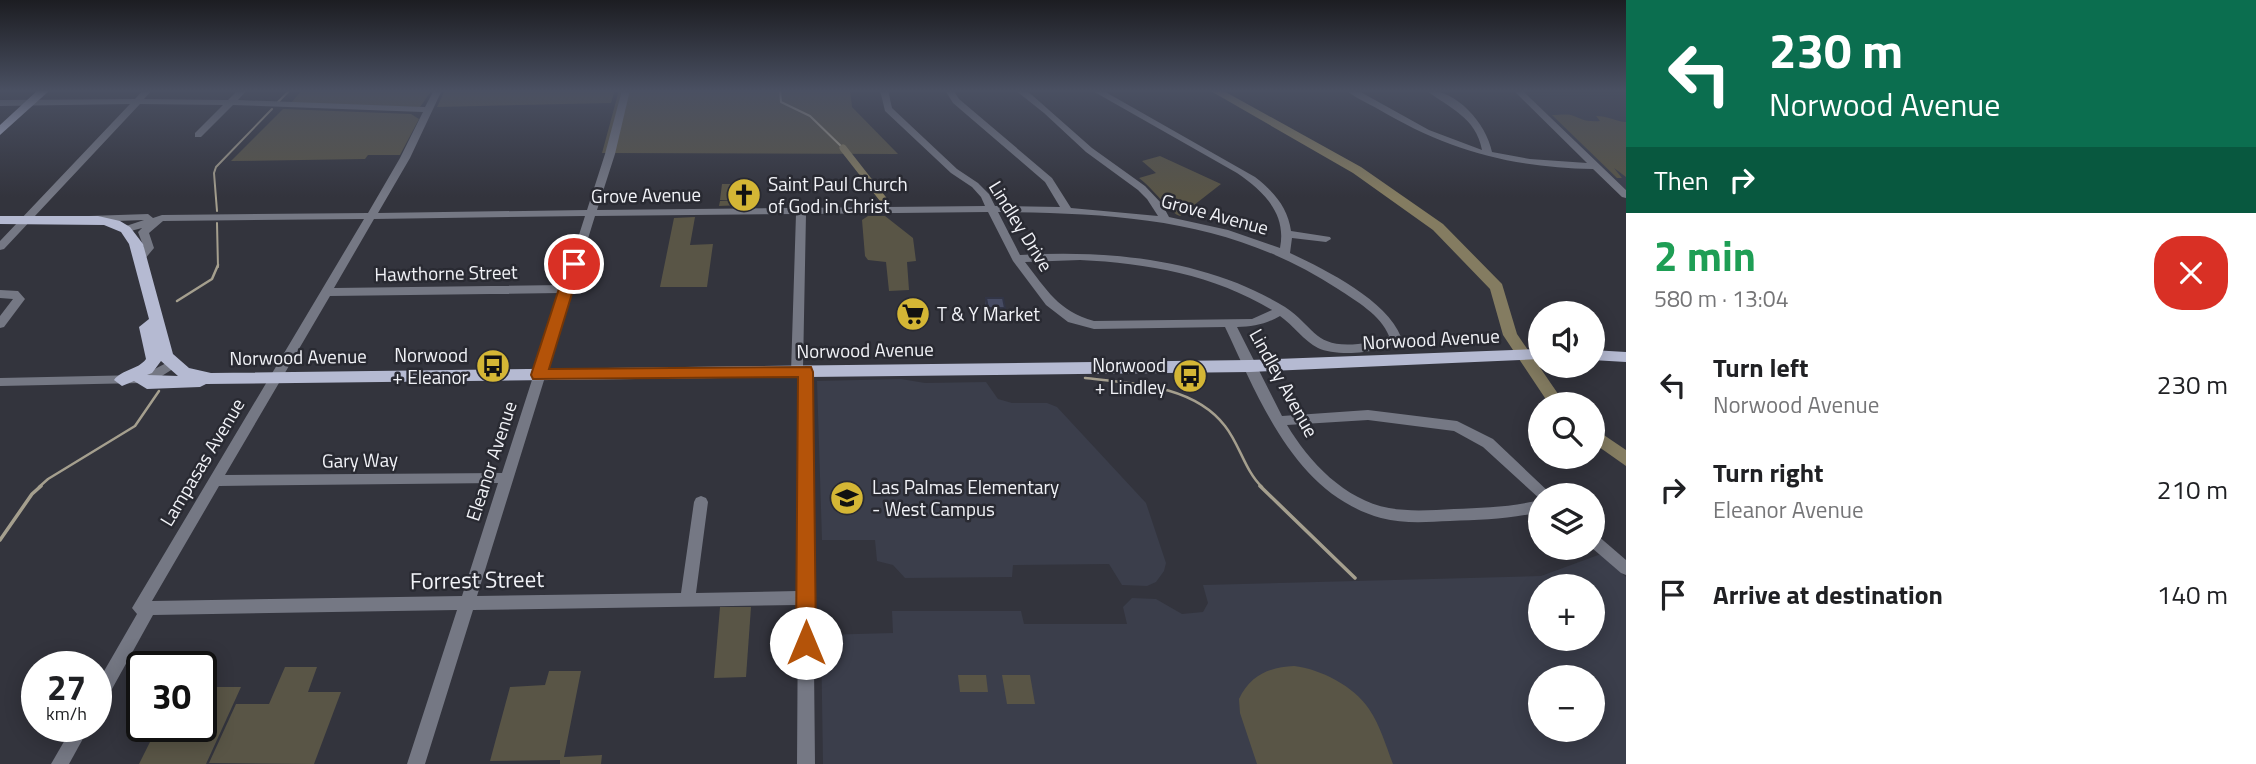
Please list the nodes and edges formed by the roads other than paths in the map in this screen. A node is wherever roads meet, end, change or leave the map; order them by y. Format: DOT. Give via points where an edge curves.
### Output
graph roads {
  1 [pos="115,126"];
  2 [pos="207,126"];
  3 [pos="420,126"];
  4 [pos="616,126"];
  5 [pos="906,126"];
  6 [pos="985,126"];
  7 [pos="1063,126"];
  8 [pos="1159,126"];
  9 [pos="1415,126"];
  10 [pos="1476,126"];
  11 [pos="1554,126"];
  12 [pos="198,135"];
  13 [pos="1488,154"];
  14 [pos="1595,166"];
  15 [pos="1626,195"];
  16 [pos="992,209"];
  17 [pos="1067,210"];
  18 [pos="801,213"];
  19 [pos="590,215"];
  20 [pos="371,217"];
  21 [pos="169,218"];
  22 [pos="1164,218"];
  23 [pos="83,219"];
  24 [pos="0,220"];
  25 [pos="26,220"];
  26 [pos="127,229"];
  27 [pos="1288,233"];
  28 [pos="1326,239"];
  29 [pos="0,247"];
  30 [pos="1284,254"];
  31 [pos="141,258"];
  32 [pos="1017,259"];
  33 [pos="566,289"];
  34 [pos="326,292"];
  35 [pos="0,294"];
  36 [pos="1281,310"];
  37 [pos="154,316"];
  38 [pos="1229,323"];
  39 [pos="0,324"];
  40 [pos="1528,354"];
  41 [pos="172,364"];
  42 [pos="1250,366"];
  43 [pos="801,372"];
  44 [pos="539,375"];
  45 [pos="276,378"];
  46 [pos="141,379"];
  47 [pos="220,379"];
  48 [pos="122,380"];
  49 [pos="0,382"];
  50 [pos="1279,421"];
  51 [pos="505,478"];
  52 [pos="215,481"];
  53 [pos="1532,483"];
  54 [pos="701,502"];
  55 [pos="1528,508"];
  56 [pos="1605,550"];
  57 [pos="1626,569"];
  58 [pos="806,598"];
  59 [pos="688,600"];
  60 [pos="466,603"];
  61 [pos="149,608"];
  62 [pos="112,673"];
  63 [pos="73,742"];
  64 [pos="60,764"];
  65 [pos="416,764"];
  66 [pos="806,764"];
  1 -- 25 [label="street"];
  2 -- 12 [label="street"];
  3 -- 20 [label="street, Lampasas Avenue"];
  4 -- 19 [label="street, Eleanor Avenue"];
  5 -- 16 [label="street, Lindley Drive" via="981,190"];
  6 -- 17 [label="street" via="1049,180"];
  7 -- 22 [label="street" via="1145,190"];
  8 -- 27 [label="street" via="1250,177 1279,206"];
  9 -- 13 [label="street"];
  10 -- 13 [label="street"];
  11 -- 14 [label="street"];
  13 -- 14 [label="street" via="1541,164"];
  14 -- 15 [label="street"];
  16 -- 17 [label="street, Grove Avenue"];
  16 -- 18 [label="street, Grove Avenue"];
  16 -- 32 [label="street, Lindley Drive"];
  17 -- 22 [label="street, Grove Avenue"];
  18 -- 19 [label="street, Grove Avenue"];
  18 -- 43 [label="street"];
  19 -- 20 [label="street, Grove Avenue"];
  19 -- 33 [label="street, Eleanor Avenue"];
  20 -- 21 [label="street, Grove Avenue"];
  20 -- 34 [label="street, Lampasas Avenue"];
  21 -- 23 [label="street, Grove Avenue"];
  21 -- 26 [label="street, Grove Avenue"];
  21 -- 31 [label="street" via="143,232 149,248"];
  22 -- 30 [label="street, Grove Avenue"];
  23 -- 25 [label="main road, Grove Avenue"];
  23 -- 26 [label="main road, Grove Avenue" via="112,222"];
  24 -- 25 [label="main road, Grove Avenue"];
  25 -- 29 [label="street"];
  26 -- 31 [label="main road"];
  27 -- 28 [label="street"];
  27 -- 30 [label="street"];
  30 -- 36 [label="street, Grove Avenue" via="1342,286 1377,314 1394,332 1394,339 1336,348 1317,342"];
  31 -- 37 [label="main road"];
  32 -- 36 [label="street" via="1100,258 1157,264 1216,279"];
  32 -- 38 [label="street, Lindley Drive" via="1050,302 1083,323"];
  33 -- 34 [label="street, Hawthorne Street"];
  33 -- 44 [label="street, Eleanor Avenue"];
  34 -- 45 [label="street, Lampasas Avenue"];
  35 -- 39 [label="street" via="19,297"];
  36 -- 38 [label="street, Lindley Drive" via="1262,321"];
  37 -- 41 [label="main road"];
  37 -- 48 [label="main road" via="146,327 154,360 147,369"];
  38 -- 42 [label="street, Lindley Avenue"];
  40 -- 42 [label="main road, Norwood Avenue"];
  41 -- 46 [label="street"];
  41 -- 47 [label="main road, Norwood Avenue" via="191,375"];
  42 -- 43 [label="main road, Norwood Avenue"];
  42 -- 50 [label="street, Lindley Avenue"];
  43 -- 44 [label="main road, Norwood Avenue"];
  43 -- 58 [label="street"];
  44 -- 45 [label="main road, Norwood Avenue"];
  44 -- 51 [label="street, Eleanor Avenue"];
  45 -- 47 [label="main road, Norwood Avenue"];
  45 -- 52 [label="street, Lampasas Avenue"];
  46 -- 47 [label="main road" via="147,383"];
  46 -- 48 [label="street"];
  48 -- 49 [label="street"];
  50 -- 53 [label="street" via="1368,415 1457,426 1488,443"];
  50 -- 55 [label="street, Lindley Avenue" via="1326,483 1380,512 1408,516 1496,514"];
  51 -- 52 [label="street, Gary Way"];
  51 -- 60 [label="street, Eleanor Avenue"];
  52 -- 61 [label="street, Lampasas Avenue" via="140,608"];
  54 -- 59 [label="street"];
  56 -- 57 [label="street"];
  58 -- 59 [label="street, Forrest Street"];
  58 -- 66 [label="street"];
  59 -- 60 [label="street, Forrest Street"];
  60 -- 61 [label="street, Forrest Street"];
  60 -- 65 [label="street, Eleanor Avenue"];
  61 -- 62 [label="street, Lampasas Avenue"];
  63 -- 64 [label="street"];
}
